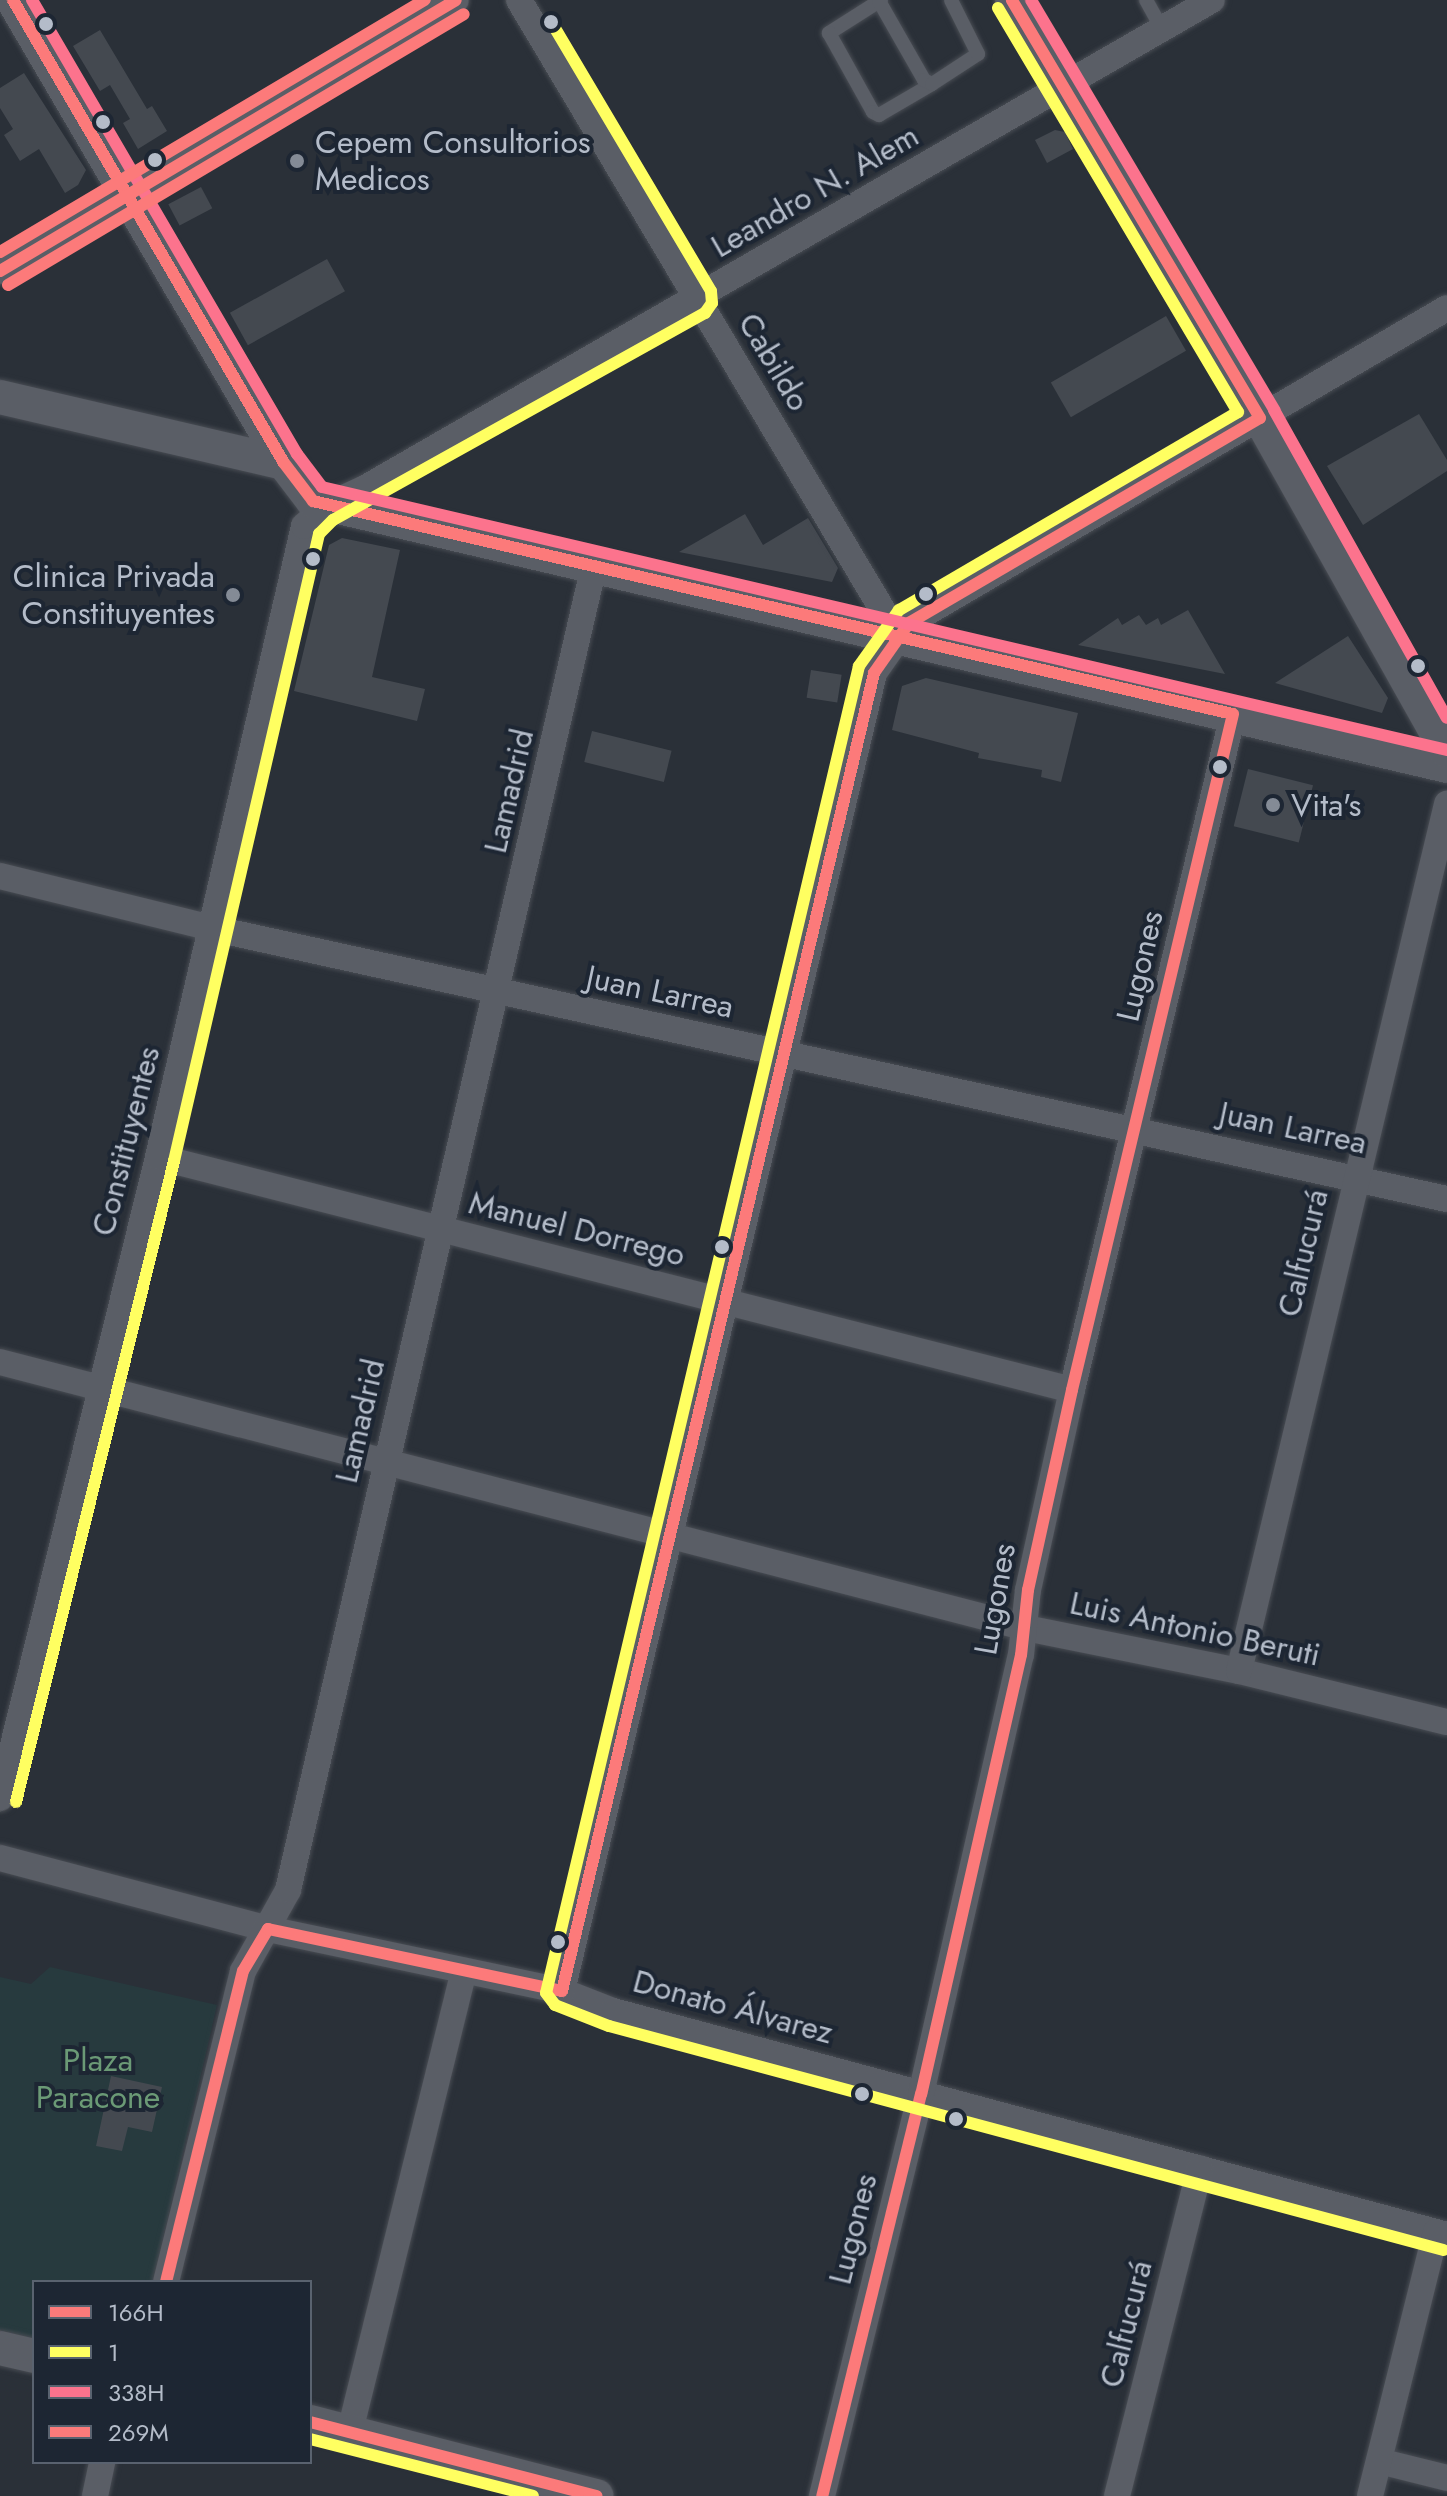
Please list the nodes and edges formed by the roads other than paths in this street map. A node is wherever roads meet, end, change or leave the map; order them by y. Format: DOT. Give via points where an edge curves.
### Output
graph roads {
  1 [pos="13,0"];
  2 [pos="456,0"];
  3 [pos="519,0"];
  4 [pos="880,0"];
  5 [pos="951,0"];
  6 [pos="1012,0"];
  7 [pos="1146,0"];
  8 [pos="1212,0"];
  9 [pos="1162,29"];
  10 [pos="932,84"];
  11 [pos="1063,87"];
  12 [pos="126,193"];
  13 [pos="0,271"];
  14 [pos="697,299"];
  15 [pos="1447,308"];
  16 [pos="0,397"];
  17 [pos="1260,418"];
  18 [pos="284,463"];
  19 [pos="324,507"];
  20 [pos="594,566"];
  21 [pos="897,634"];
  22 [pos="1233,714"];
  23 [pos="1447,751"];
  24 [pos="1447,766"];
  25 [pos="1447,804"];
  26 [pos="0,876"];
  27 [pos="211,928"];
  28 [pos="499,992"];
  29 [pos="787,1054"];
  30 [pos="1137,1129"];
  31 [pos="158,1157"];
  32 [pos="1356,1177"];
  33 [pos="1447,1199"];
  34 [pos="441,1229"];
  35 [pos="728,1302"];
  36 [pos="0,1362"];
  37 [pos="99,1386"];
  38 [pos="1072,1390"];
  39 [pos="384,1464"];
  40 [pos="673,1533"];
  41 [pos="1026,1628"];
  42 [pos="1239,1671"];
  43 [pos="1447,1722"];
  44 [pos="0,1798"];
  45 [pos="0,1858"];
  46 [pos="268,1929"];
  47 [pos="464,1971"];
  48 [pos="562,1991"];
  49 [pos="921,2094"];
  50 [pos="1200,2168"];
  51 [pos="1442,2233"];
  52 [pos="166,2280"];
  53 [pos="0,2348"];
  54 [pos="32,2356"];
  55 [pos="312,2422"];
  56 [pos="350,2431"];
  57 [pos="1379,2461"];
  58 [pos="102,2464"];
  59 [pos="1447,2478"];
  60 [pos="95,2496"];
  61 [pos="597,2496"];
  62 [pos="822,2496"];
  63 [pos="1117,2496"];
  64 [pos="1370,2496"];
  1 -- 12 [label="street"];
  2 -- 12 [label="street"];
  3 -- 14 [label="street, Cabildo"];
  4 -- 10 [label="lane" via="924,80"];
  4 -- 10 [label="lane" via="829,33 873,112 879,115"];
  5 -- 10 [label="lane" via="978,54"];
  6 -- 11 [label="street"];
  7 -- 9 [label="lane"];
  8 -- 9 [label="street, Leandro N. Alem"];
  9 -- 11 [label="street, Leandro N. Alem"];
  11 -- 14 [label="street, Leandro N. Alem"];
  11 -- 17 [label="street"];
  12 -- 13 [label="street"];
  12 -- 18 [label="street"];
  14 -- 19 [label="street, Leandro N. Alem"];
  14 -- 21 [label="street, Cabildo"];
  15 -- 17 [label="street"];
  16 -- 18 [label="street"];
  17 -- 21 [label="street"];
  17 -- 23 [label="street"];
  18 -- 19 [label="street" via="303,494"];
  19 -- 20 [label="street" via="373,512"];
  19 -- 27 [label="street, Constituyentes" via="304,526"];
  20 -- 21 [label="street"];
  20 -- 28 [label="street, Lamadrid"];
  21 -- 22 [label="street"];
  21 -- 29 [label="street" via="874,673"];
  22 -- 24 [label="street"];
  22 -- 30 [label="street, Lugones"];
  25 -- 32 [label="street, Calfucurá"];
  26 -- 27 [label="street, Juan Larrea"];
  27 -- 28 [label="street, Juan Larrea"];
  27 -- 31 [label="street, Constituyentes"];
  28 -- 29 [label="street, Juan Larrea"];
  28 -- 34 [label="street, Lamadrid"];
  29 -- 30 [label="street, Juan Larrea"];
  29 -- 35 [label="street"];
  30 -- 32 [label="street, Juan Larrea"];
  30 -- 38 [label="street, Lugones"];
  31 -- 34 [label="street, Manuel Dorrego"];
  31 -- 37 [label="street, Constituyentes"];
  32 -- 33 [label="street, Juan Larrea"];
  32 -- 42 [label="street, Calfucurá"];
  34 -- 35 [label="street, Manuel Dorrego"];
  34 -- 39 [label="street, Lamadrid"];
  35 -- 38 [label="street, Manuel Dorrego"];
  35 -- 40 [label="street"];
  36 -- 37 [label="street, Luis Antonio Beruti"];
  37 -- 39 [label="street, Luis Antonio Beruti"];
  37 -- 44 [label="street, Constituyentes"];
  38 -- 41 [label="street, Lugones" via="1028,1590"];
  39 -- 40 [label="street, Luis Antonio Beruti"];
  39 -- 46 [label="street, Lamadrid" via="288,1890"];
  40 -- 41 [label="street, Luis Antonio Beruti"];
  40 -- 48 [label="street"];
  41 -- 42 [label="street, Luis Antonio Beruti"];
  41 -- 49 [label="street, Lugones"];
  42 -- 43 [label="street, Luis Antonio Beruti"];
  45 -- 46 [label="street, Donato Álvarez"];
  46 -- 47 [label="street, Donato Álvarez"];
  46 -- 52 [label="street, Lamadrid" via="243,1971"];
  47 -- 48 [label="street, Donato Álvarez"];
  47 -- 56 [label="street"];
  48 -- 49 [label="street, Donato Álvarez" via="613,2011"];
  49 -- 50 [label="street, Donato Álvarez"];
  49 -- 62 [label="street, Lugones"];
  50 -- 51 [label="street, Donato Álvarez"];
  50 -- 63 [label="street, Calfucurá"];
  51 -- 57 [label="street"];
  53 -- 54 [label="street"];
  55 -- 56 [label="street"];
  56 -- 61 [label="street"];
  57 -- 59 [label="street"];
  57 -- 64 [label="street"];
  58 -- 60 [label="street"];
}
